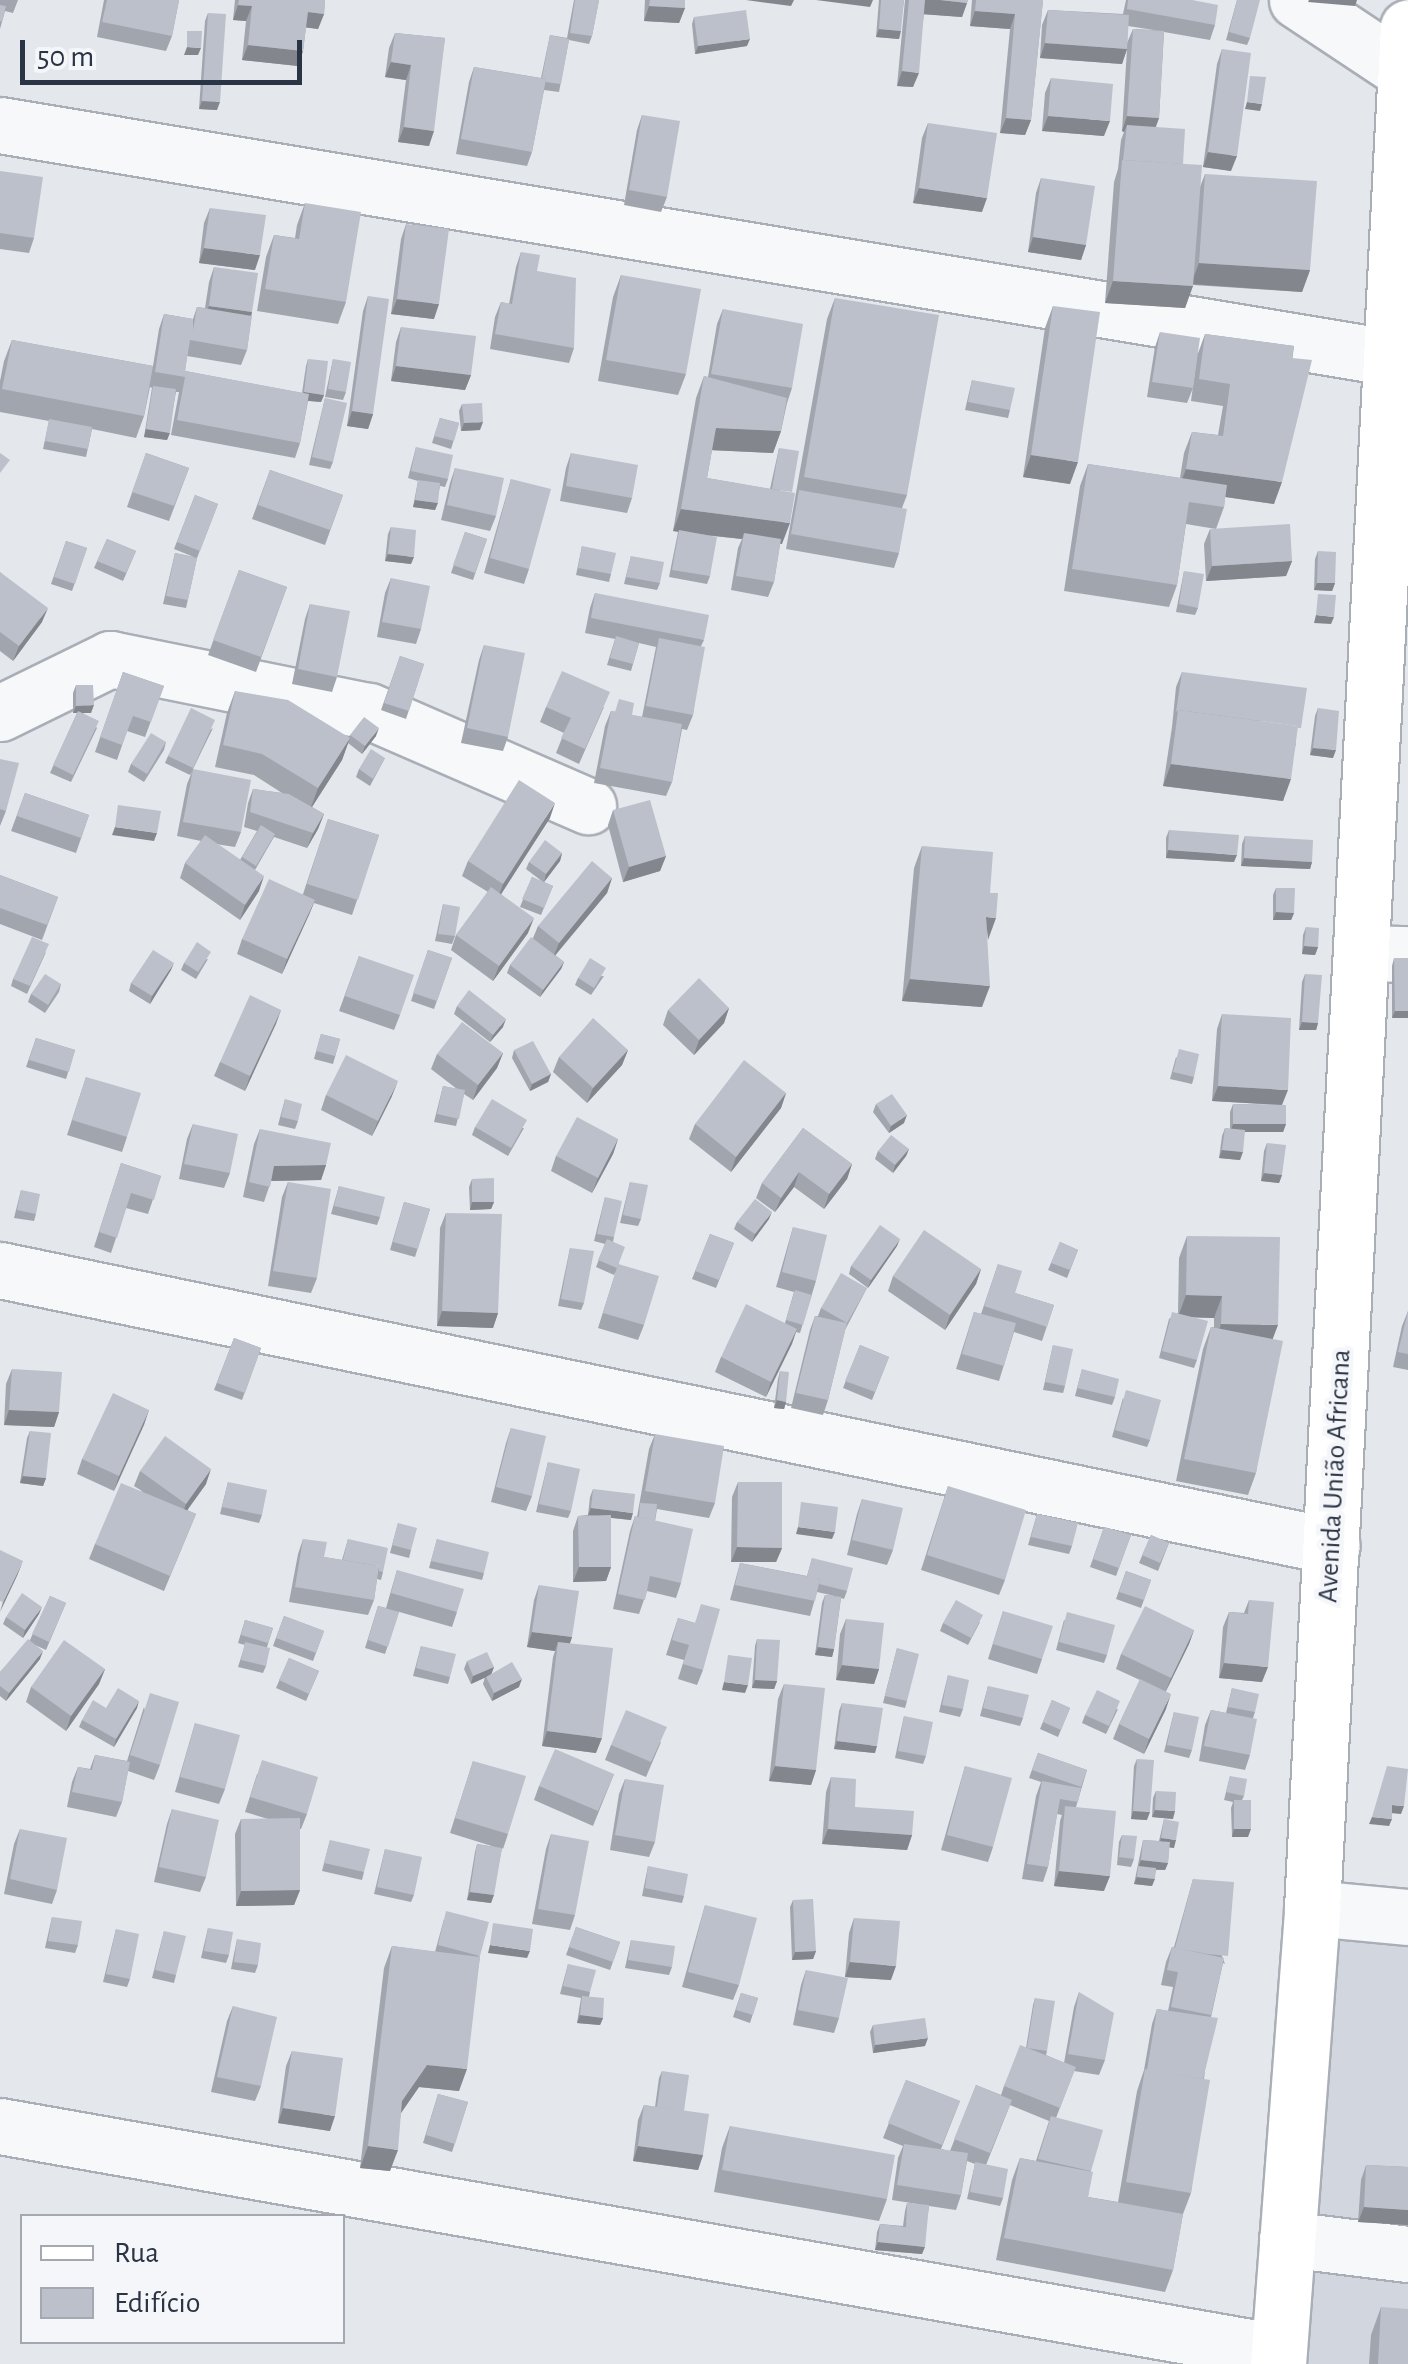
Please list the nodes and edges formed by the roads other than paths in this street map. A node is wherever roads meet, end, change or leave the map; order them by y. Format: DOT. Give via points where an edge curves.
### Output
graph roads {
  1 [pos="1297,0"];
  2 [pos="1406,49"];
  3 [pos="0,125"];
  4 [pos="1398,382"];
  5 [pos="0,713"];
  6 [pos="588,806"];
  7 [pos="1386,954"];
  8 [pos="0,1270"];
  9 [pos="1332,1546"];
  10 [pos="1312,1908"];
  11 [pos="1408,1917"];
  12 [pos="0,2126"];
  13 [pos="1286,2239"];
  14 [pos="1408,2254"];
  15 [pos="1278,2358"];
  1 -- 2 [label="street"];
  2 -- 4 [label="main road, Avenida União Africana"];
  3 -- 4 [label="street"];
  4 -- 7 [label="main road, Avenida União Africana" via="1384,588"];
  5 -- 6 [label="street" via="110,659 369,711"];
  7 -- 9 [label="main road, Avenida União Africana"];
  8 -- 9 [label="street"];
  9 -- 10 [label="main road, Avenida União Africana"];
  10 -- 11 [label="street"];
  10 -- 13 [label="main road, Avenida União Africana"];
  12 -- 15 [label="street"];
  13 -- 14 [label="street"];
  13 -- 15 [label="main road, Avenida União Africana"];
}
